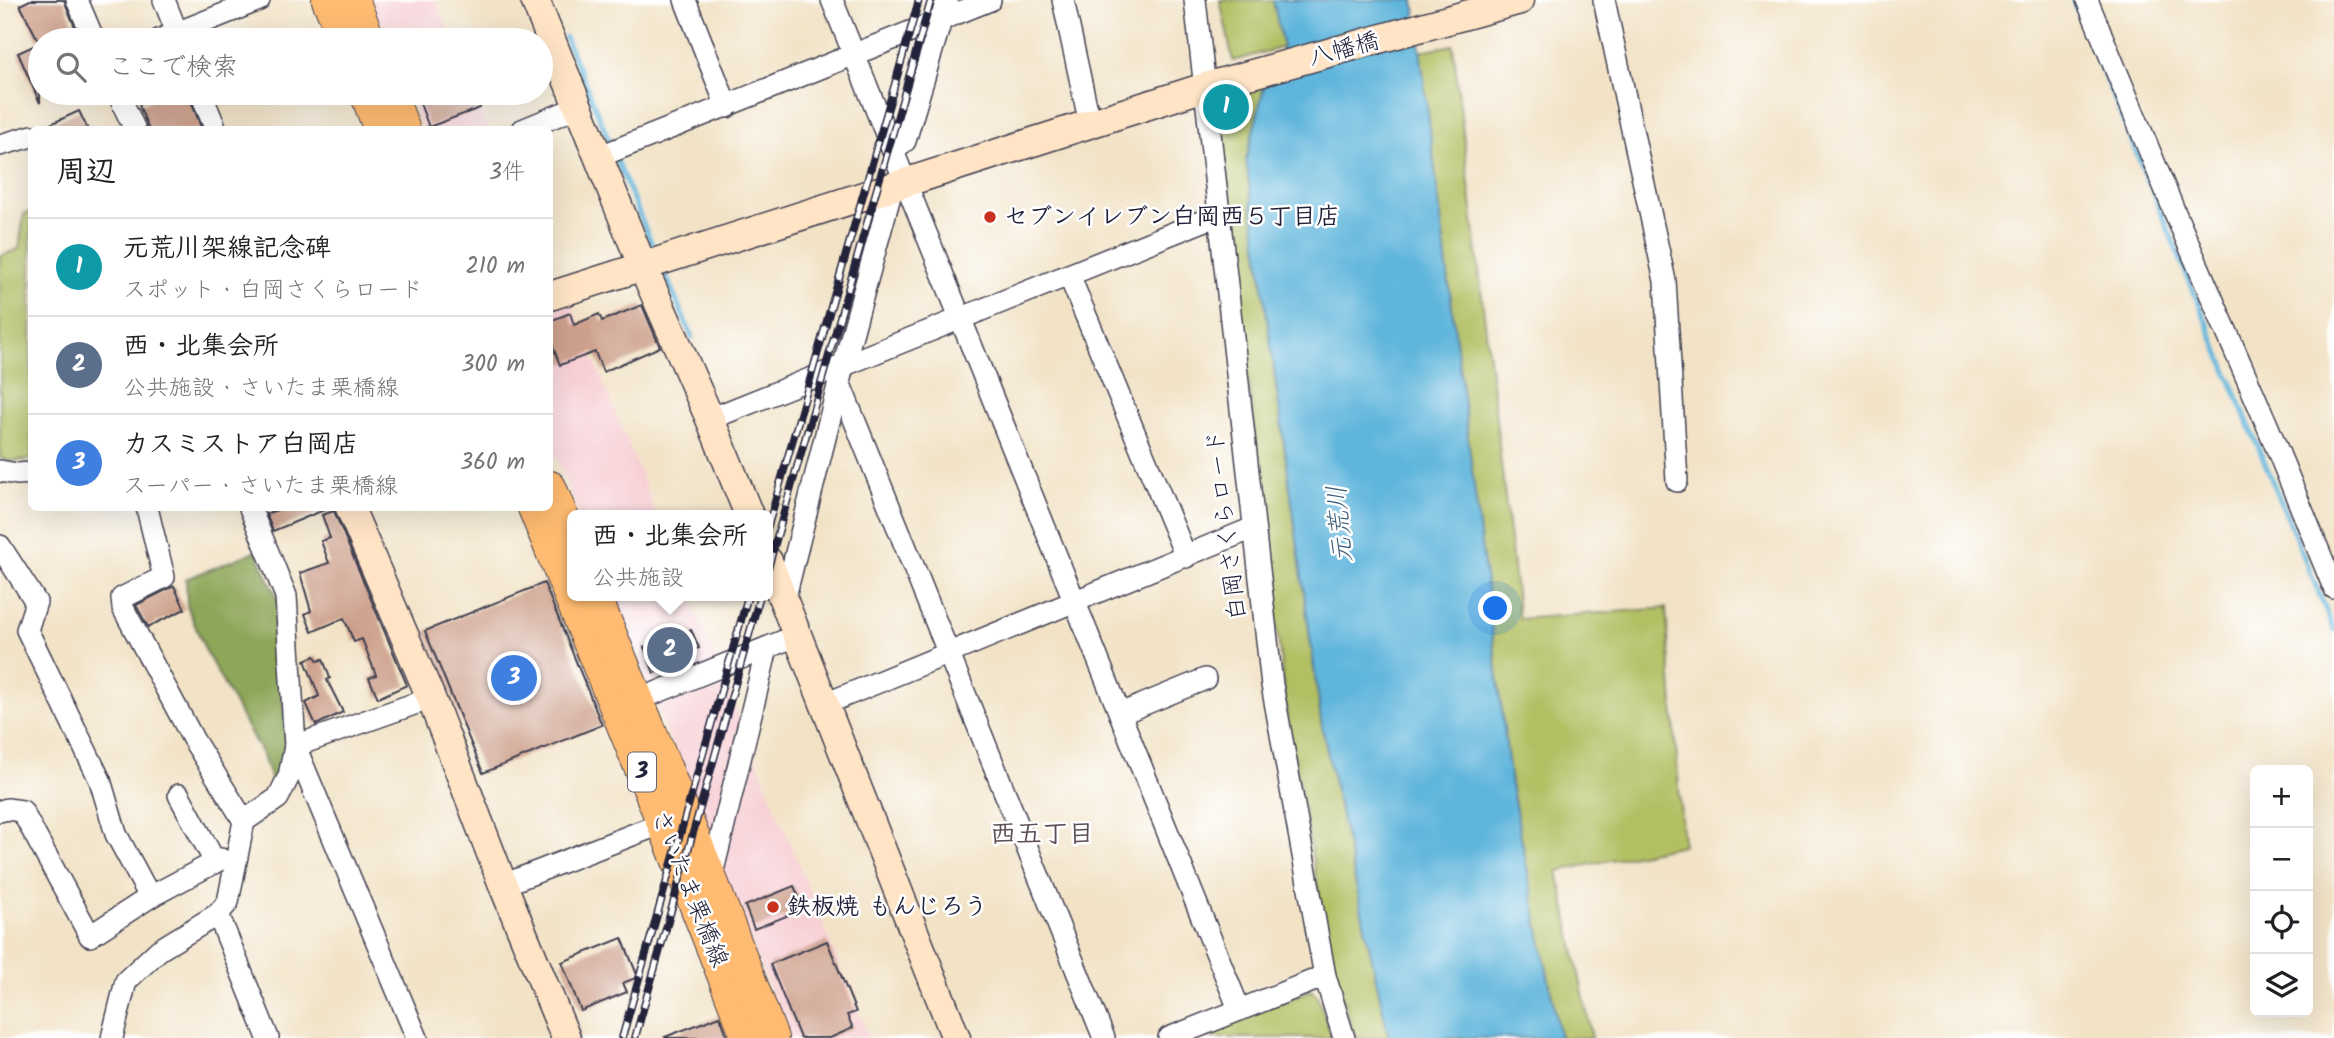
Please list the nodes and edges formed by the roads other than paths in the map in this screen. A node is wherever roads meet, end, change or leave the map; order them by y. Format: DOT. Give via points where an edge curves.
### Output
graph roads {
  1 [pos="77,0"];
  2 [pos="164,0"];
  3 [pos="259,0"];
  4 [pos="328,0"];
  5 [pos="353,0"];
  6 [pos="535,0"];
  7 [pos="685,0"];
  8 [pos="831,0"];
  9 [pos="1063,0"];
  10 [pos="1195,0"];
  11 [pos="1520,0"];
  12 [pos="1604,0"];
  13 [pos="2087,0"];
  14 [pos="983,1"];
  15 [pos="944,10"];
  16 [pos="89,28"];
  17 [pos="170,28"];
  18 [pos="195,28"];
  19 [pos="340,28"];
  20 [pos="364,28"];
  21 [pos="546,28"];
  22 [pos="553,45"];
  23 [pos="854,55"];
  24 [pos="1205,87"];
  25 [pos="124,105"];
  26 [pos="206,105"];
  27 [pos="371,105"];
  28 [pos="395,105"];
  29 [pos="578,107"];
  30 [pos="727,107"];
  31 [pos="1090,124"];
  32 [pos="133,126"];
  33 [pos="214,126"];
  34 [pos="378,126"];
  35 [pos="402,126"];
  36 [pos="532,126"];
  37 [pos="28,137"];
  38 [pos="1,141"];
  39 [pos="893,150"];
  40 [pos="598,157"];
  41 [pos="896,186"];
  42 [pos="1219,215"];
  43 [pos="642,265"];
  44 [pos="1069,275"];
  45 [pos="553,295"];
  46 [pos="959,318"];
  47 [pos="841,373"];
  48 [pos="710,419"];
  49 [pos="0,471"];
  50 [pos="28,473"];
  51 [pos="1677,481"];
  52 [pos="553,494"];
  53 [pos="747,510"];
  54 [pos="148,511"];
  55 [pos="251,511"];
  56 [pos="351,511"];
  57 [pos="535,511"];
  58 [pos="1253,528"];
  59 [pos="567,529"];
  60 [pos="0,546"];
  61 [pos="1186,557"];
  62 [pos="773,574"];
  63 [pos="2334,588"];
  64 [pos="567,589"];
  65 [pos="572,601"];
  66 [pos="597,601"];
  67 [pos="784,601"];
  68 [pos="1074,603"];
  69 [pos="797,635"];
  70 [pos="767,648"];
  71 [pos="947,653"];
  72 [pos="1205,679"];
  73 [pos="431,698"];
  74 [pos="638,700"];
  75 [pos="825,704"];
  76 [pos="1120,714"];
  77 [pos="295,746"];
  78 [pos="179,796"];
  79 [pos="2,804"];
  80 [pos="244,821"];
  81 [pos="663,823"];
  82 [pos="711,879"];
  83 [pos="503,885"];
  84 [pos="150,897"];
  85 [pos="218,914"];
  86 [pos="1325,976"];
  87 [pos="1239,1009"];
  88 [pos="112,1038"];
  89 [pos="268,1038"];
  90 [pos="417,1038"];
  91 [pos="566,1038"];
  92 [pos="748,1038"];
  93 [pos="772,1038"];
  94 [pos="956,1038"];
  95 [pos="1104,1038"];
  96 [pos="1168,1038"];
  97 [pos="1344,1038"];
  1 -- 16 [label="street"];
  2 -- 17 [label="street"];
  3 -- 18 [label="street"];
  4 -- 19 [label="main road"];
  5 -- 20 [label="main road"];
  6 -- 21 [label="street"];
  7 -- 30 [label="street"];
  8 -- 23 [label="street"];
  9 -- 31 [label="street"];
  10 -- 24 [label="street, 白岡さくらロード"];
  11 -- 24 [label="street, 八幡橋"];
  12 -- 51 [label="street" via="1665,281"];
  13 -- 63 [label="street"];
  14 -- 15 [label="street"];
  15 -- 23 [label="street"];
  15 -- 39 [label="street" via="905,141"];
  22 -- 29 [label="street"];
  23 -- 30 [label="street"];
  23 -- 39 [label="street"];
  24 -- 31 [label="street, 八幡橋"];
  24 -- 42 [label="street, 白岡さくらロード"];
  25 -- 32 [label="street"];
  26 -- 33 [label="street"];
  27 -- 34 [label="main road"];
  28 -- 35 [label="main road"];
  29 -- 36 [label="street"];
  29 -- 40 [label="street"];
  30 -- 40 [label="street"];
  31 -- 41 [label="street, 八幡橋"];
  37 -- 38 [label="street"];
  39 -- 41 [label="street"];
  40 -- 43 [label="street"];
  41 -- 43 [label="street, 八幡橋"];
  41 -- 46 [label="street"];
  41 -- 47 [label="street"];
  42 -- 44 [label="street"];
  42 -- 58 [label="street, 白岡さくらロード"];
  43 -- 45 [label="street, 八幡橋"];
  43 -- 48 [label="street"];
  44 -- 46 [label="street"];
  44 -- 61 [label="street"];
  46 -- 47 [label="street"];
  46 -- 68 [label="street"];
  47 -- 48 [label="street"];
  47 -- 67 [label="street"];
  47 -- 71 [label="street"];
  48 -- 53 [label="street"];
  49 -- 50 [label="street"];
  52 -- 59 [label="main road"];
  54 -- 80 [label="street" via="164,577 122,598 122,608"];
  55 -- 77 [label="street" via="286,596"];
  56 -- 73 [label="street"];
  57 -- 64 [label="main road, さいたま栗橋線 / 3"];
  58 -- 61 [label="street"];
  58 -- 86 [label="street, 白岡さくらロード" via="1272,685"];
  60 -- 84 [label="street" via="36,602 27,630 100,780 117,834"];
  61 -- 68 [label="street"];
  62 -- 67 [label="street"];
  65 -- 81 [label="main road, さいたま栗橋線 / 3"];
  66 -- 74 [label="main road, さいたま栗橋線 / 3"];
  67 -- 69 [label="street"];
  68 -- 71 [label="street"];
  68 -- 76 [label="street"];
  69 -- 70 [label="street"];
  69 -- 75 [label="street"];
  70 -- 74 [label="street"];
  70 -- 82 [label="street"];
  71 -- 75 [label="street"];
  71 -- 95 [label="street"];
  72 -- 76 [label="street"];
  73 -- 77 [label="street"];
  73 -- 83 [label="street"];
  74 -- 82 [label="main road, さいたま栗橋線 / 3"];
  75 -- 94 [label="street"];
  76 -- 87 [label="street"];
  77 -- 80 [label="street" via="289,776 278,798"];
  77 -- 90 [label="street"];
  78 -- 84 [label="street" via="218,861"];
  79 -- 84 [label="street" via="22,811 90,936"];
  80 -- 85 [label="street" via="228,902"];
  81 -- 83 [label="street"];
  81 -- 92 [label="main road, さいたま栗橋線 / 3"];
  82 -- 93 [label="main road, さいたま栗橋線 / 3"];
  83 -- 91 [label="street"];
  85 -- 88 [label="street" via="159,950 126,981"];
  85 -- 89 [label="street"];
  86 -- 87 [label="street"];
  86 -- 97 [label="street, 白岡さくらロード"];
  87 -- 96 [label="street"];
}
